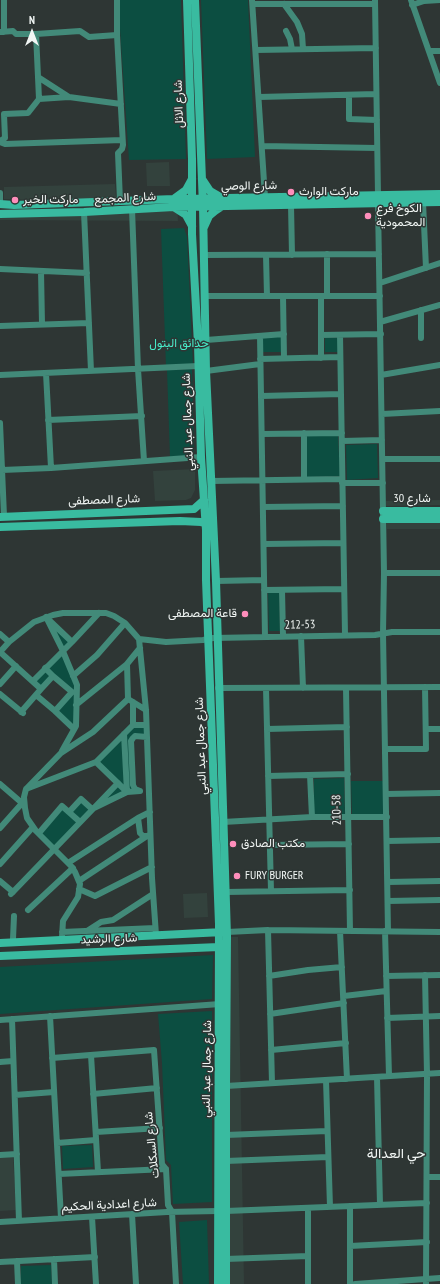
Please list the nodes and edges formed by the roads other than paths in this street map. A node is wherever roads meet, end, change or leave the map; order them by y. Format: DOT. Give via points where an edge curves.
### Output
graph roads {
  1 [pos="4,0"];
  2 [pos="117,0"];
  3 [pos="187,0"];
  4 [pos="195,0"];
  5 [pos="440,0"];
  6 [pos="253,2"];
  7 [pos="375,2"];
  8 [pos="411,2"];
  9 [pos="284,4"];
  10 [pos="286,31"];
  11 [pos="2,32"];
  12 [pos="36,34"];
  13 [pos="117,36"];
  14 [pos="376,48"];
  15 [pos="292,49"];
  16 [pos="303,49"];
  17 [pos="256,50"];
  18 [pos="429,51"];
  19 [pos="440,51"];
  20 [pos="38,77"];
  21 [pos="440,83"];
  22 [pos="194,86"];
  23 [pos="376,94"];
  24 [pos="349,95"];
  25 [pos="69,97"];
  26 [pos="259,97"];
  27 [pos="38,99"];
  28 [pos="121,104"];
  29 [pos="377,120"];
  30 [pos="122,140"];
  31 [pos="0,141"];
  32 [pos="262,146"];
  33 [pos="377,148"];
  34 [pos="197,176"];
  35 [pos="0,193"];
  36 [pos="440,194"];
  37 [pos="265,197"];
  38 [pos="378,199"];
  39 [pos="422,199"];
  40 [pos="120,201"];
  41 [pos="101,202"];
  42 [pos="440,202"];
  43 [pos="176,203"];
  44 [pos="198,203"];
  45 [pos="2,204"];
  46 [pos="219,204"];
  47 [pos="22,205"];
  48 [pos="291,205"];
  49 [pos="132,209"];
  50 [pos="93,211"];
  51 [pos="84,212"];
  52 [pos="3,214"];
  53 [pos="22,214"];
  54 [pos="203,227"];
  55 [pos="192,229"];
  56 [pos="292,254"];
  57 [pos="327,254"];
  58 [pos="379,254"];
  59 [pos="204,255"];
  60 [pos="266,255"];
  61 [pos="440,263"];
  62 [pos="426,268"];
  63 [pos="0,269"];
  64 [pos="41,271"];
  65 [pos="87,273"];
  66 [pos="380,283"];
  67 [pos="205,296"];
  68 [pos="267,296"];
  69 [pos="283,296"];
  70 [pos="324,296"];
  71 [pos="380,296"];
  72 [pos="440,305"];
  73 [pos="420,310"];
  74 [pos="380,322"];
  75 [pos="89,323"];
  76 [pos="42,324"];
  77 [pos="0,326"];
  78 [pos="284,334"];
  79 [pos="381,334"];
  80 [pos="321,335"];
  81 [pos="340,335"];
  82 [pos="260,336"];
  83 [pos="421,338"];
  84 [pos="206,340"];
  85 [pos="340,357"];
  86 [pos="284,358"];
  87 [pos="321,358"];
  88 [pos="260,361"];
  89 [pos="440,365"];
  90 [pos="198,366"];
  91 [pos="138,369"];
  92 [pos="91,371"];
  93 [pos="206,371"];
  94 [pos="46,373"];
  95 [pos="0,374"];
  96 [pos="381,375"];
  97 [pos="341,394"];
  98 [pos="261,396"];
  99 [pos="440,411"];
  100 [pos="382,414"];
  101 [pos="142,416"];
  102 [pos="48,420"];
  103 [pos="0,423"];
  104 [pos="342,432"];
  105 [pos="304,433"];
  106 [pos="262,434"];
  107 [pos="382,440"];
  108 [pos="342,441"];
  109 [pos="201,457"];
  110 [pos="383,459"];
  111 [pos="440,459"];
  112 [pos="144,461"];
  113 [pos="51,468"];
  114 [pos="2,470"];
  115 [pos="304,479"];
  116 [pos="262,480"];
  117 [pos="342,481"];
  118 [pos="383,483"];
  119 [pos="208,484"];
  120 [pos="204,500"];
  121 [pos="343,506"];
  122 [pos="263,507"];
  123 [pos="440,510"];
  124 [pos="387,515"];
  125 [pos="2,517"];
  126 [pos="440,519"];
  127 [pos="209,524"];
  128 [pos="0,527"];
  129 [pos="344,543"];
  130 [pos="264,544"];
  131 [pos="384,573"];
  132 [pos="440,573"];
  133 [pos="264,580"];
  134 [pos="216,581"];
  135 [pos="344,589"];
  136 [pos="264,590"];
  137 [pos="282,590"];
  138 [pos="99,613"];
  139 [pos="46,617"];
  140 [pos="125,623"];
  141 [pos="440,632"];
  142 [pos="383,633"];
  143 [pos="0,634"];
  144 [pos="283,636"];
  145 [pos="301,636"];
  146 [pos="345,636"];
  147 [pos="265,637"];
  148 [pos="213,638"];
  149 [pos="138,639"];
  150 [pos="9,642"];
  151 [pos="72,642"];
  152 [pos="140,648"];
  153 [pos="63,650"];
  154 [pos="0,652"];
  155 [pos="127,664"];
  156 [pos="16,666"];
  157 [pos="45,668"];
  158 [pos="53,676"];
  159 [pos="73,676"];
  160 [pos="33,681"];
  161 [pos="0,684"];
  162 [pos="77,687"];
  163 [pos="425,687"];
  164 [pos="440,687"];
  165 [pos="218,688"];
  166 [pos="266,688"];
  167 [pos="303,688"];
  168 [pos="346,688"];
  169 [pos="384,688"];
  170 [pos="41,689"];
  171 [pos="72,692"];
  172 [pos="0,694"];
  173 [pos="36,695"];
  174 [pos="130,700"];
  175 [pos="76,705"];
  176 [pos="146,710"];
  177 [pos="55,711"];
  178 [pos="133,725"];
  179 [pos="146,725"];
  180 [pos="347,727"];
  181 [pos="74,729"];
  182 [pos="426,729"];
  183 [pos="440,729"];
  184 [pos="267,730"];
  185 [pos="124,734"];
  186 [pos="147,737"];
  187 [pos="386,749"];
  188 [pos="61,753"];
  189 [pos="96,762"];
  190 [pos="348,774"];
  191 [pos="310,775"];
  192 [pos="268,776"];
  193 [pos="118,783"];
  194 [pos="0,784"];
  195 [pos="26,789"];
  196 [pos="149,790"];
  197 [pos="127,792"];
  198 [pos="140,792"];
  199 [pos="440,793"];
  200 [pos="386,794"];
  201 [pos="23,802"];
  202 [pos="92,809"];
  203 [pos="69,812"];
  204 [pos="150,812"];
  205 [pos="386,816"];
  206 [pos="312,817"];
  207 [pos="348,817"];
  208 [pos="138,818"];
  209 [pos="269,820"];
  210 [pos="80,822"];
  211 [pos="223,822"];
  212 [pos="33,827"];
  213 [pos="0,828"];
  214 [pos="39,834"];
  215 [pos="149,836"];
  216 [pos="440,840"];
  217 [pos="387,841"];
  218 [pos="349,844"];
  219 [pos="270,845"];
  220 [pos="54,849"];
  221 [pos="68,863"];
  222 [pos="0,864"];
  223 [pos="152,866"];
  224 [pos="73,868"];
  225 [pos="0,881"];
  226 [pos="79,881"];
  227 [pos="440,881"];
  228 [pos="388,882"];
  229 [pos="79,889"];
  230 [pos="350,890"];
  231 [pos="271,891"];
  232 [pos="226,892"];
  233 [pos="153,894"];
  234 [pos="388,900"];
  235 [pos="440,900"];
  236 [pos="28,910"];
  237 [pos="14,916"];
  238 [pos="268,930"];
  239 [pos="340,931"];
  240 [pos="350,931"];
  241 [pos="386,931"];
  242 [pos="86,932"];
  243 [pos="156,932"];
  244 [pos="223,932"];
  245 [pos="440,932"];
  246 [pos="210,933"];
  247 [pos="62,935"];
  248 [pos="143,936"];
  249 [pos="0,939"];
  250 [pos="13,939"];
  251 [pos="0,943"];
  252 [pos="210,947"];
  253 [pos="219,947"];
  254 [pos="157,949"];
  255 [pos="143,950"];
  256 [pos="0,956"];
  257 [pos="342,967"];
  258 [pos="425,975"];
  259 [pos="440,975"];
  260 [pos="269,976"];
  261 [pos="386,976"];
  262 [pos="386,992"];
  263 [pos="344,996"];
  264 [pos="344,1003"];
  265 [pos="220,1004"];
  266 [pos="270,1014"];
  267 [pos="50,1016"];
  268 [pos="426,1016"];
  269 [pos="440,1016"];
  270 [pos="387,1018"];
  271 [pos="12,1019"];
  272 [pos="0,1020"];
  273 [pos="346,1043"];
  274 [pos="271,1050"];
  275 [pos="91,1055"];
  276 [pos="52,1058"];
  277 [pos="13,1061"];
  278 [pos="0,1062"];
  279 [pos="440,1073"];
  280 [pos="427,1074"];
  281 [pos="389,1076"];
  282 [pos="376,1077"];
  283 [pos="347,1079"];
  284 [pos="326,1080"];
  285 [pos="272,1083"];
  286 [pos="226,1086"];
  287 [pos="157,1088"];
  288 [pos="54,1092"];
  289 [pos="93,1094"];
  290 [pos="15,1095"];
  291 [pos="160,1128"];
  292 [pos="327,1131"];
  293 [pos="96,1132"];
  294 [pos="226,1135"];
  295 [pos="96,1140"];
  296 [pos="57,1143"];
  297 [pos="17,1154"];
  298 [pos="0,1155"];
  299 [pos="328,1157"];
  300 [pos="226,1161"];
  301 [pos="166,1168"];
  302 [pos="98,1172"];
  303 [pos="59,1174"];
  304 [pos="427,1177"];
  305 [pos="440,1177"];
  306 [pos="427,1204"];
  307 [pos="380,1205"];
  308 [pos="350,1206"];
  309 [pos="330,1207"];
  310 [pos="308,1208"];
  311 [pos="222,1211"];
  312 [pos="172,1212"];
  313 [pos="132,1214"];
  314 [pos="92,1217"];
  315 [pos="61,1218"];
  316 [pos="19,1221"];
  317 [pos="0,1222"];
  318 [pos="427,1242"];
  319 [pos="350,1246"];
  320 [pos="308,1256"];
  321 [pos="95,1257"];
  322 [pos="54,1259"];
  323 [pos="226,1259"];
  324 [pos="0,1262"];
  325 [pos="17,1262"];
  326 [pos="440,1278"];
  327 [pos="426,1282"];
  328 [pos="374,1283"];
  329 [pos="18,1284"];
  330 [pos="55,1284"];
  331 [pos="96,1284"];
  332 [pos="136,1284"];
  333 [pos="176,1284"];
  334 [pos="218,1284"];
  335 [pos="226,1284"];
  336 [pos="308,1284"];
  337 [pos="350,1284"];
  338 [pos="355,1284"];
  1 -- 11 [label="street"];
  2 -- 13 [label="street"];
  3 -- 22 [label="street, شارع الاثل"];
  4 -- 22 [label="street, شارع الاثل"];
  5 -- 8 [label="street"];
  6 -- 9 [label="street"];
  6 -- 17 [label="street"];
  7 -- 9 [label="street"];
  7 -- 14 [label="street"];
  8 -- 18 [label="street"];
  9 -- 16 [label="street" via="297,22 302,34"];
  10 -- 15 [label="street"];
  11 -- 12 [label="street"];
  12 -- 13 [label="street" via="80,31 89,37"];
  12 -- 20 [label="street"];
  13 -- 28 [label="street"];
  14 -- 16 [label="street"];
  14 -- 23 [label="street"];
  15 -- 16 [label="street"];
  15 -- 17 [label="street"];
  17 -- 26 [label="street"];
  18 -- 19 [label="street"];
  18 -- 21 [label="street"];
  20 -- 25 [label="street"];
  20 -- 27 [label="street"];
  22 -- 34 [label="street, شارع الاثل"];
  23 -- 24 [label="street"];
  23 -- 29 [label="street"];
  24 -- 26 [label="street"];
  24 -- 29 [label="street" via="349,119"];
  25 -- 27 [label="street"];
  25 -- 28 [label="street"];
  26 -- 32 [label="street"];
  27 -- 31 [label="street" via="28,113 4,114 5,138"];
  28 -- 30 [label="street"];
  29 -- 33 [label="street"];
  30 -- 31 [label="street" via="5,144"];
  30 -- 40 [label="street" via="122,148 118,152"];
  32 -- 33 [label="street"];
  32 -- 37 [label="street"];
  33 -- 38 [label="street"];
  34 -- 43 [label="street"];
  34 -- 44 [label="street, شارع الاثل" via="193,186"];
  34 -- 44 [label="street, شارع الاثل" via="202,186"];
  34 -- 46 [label="street" via="219,198"];
  35 -- 45 [label="street"];
  36 -- 39 [label="street, شارع الوصي"];
  37 -- 38 [label="street, شارع الوصي"];
  37 -- 46 [label="street, شارع الوصي"];
  38 -- 39 [label="street, شارع الوصي"];
  38 -- 48 [label="street, شارع الوصي"];
  38 -- 58 [label="street"];
  39 -- 42 [label="street, شارع الوصي"];
  39 -- 62 [label="street"];
  40 -- 41 [label="street, شارع المجمع"];
  40 -- 43 [label="street, شارع المجمع"];
  41 -- 47 [label="street, شارع المجمع"];
  41 -- 50 [label="street" via="110,206"];
  43 -- 44 [label="street, شارع المجمع"];
  43 -- 49 [label="street, شارع المجمع"];
  43 -- 55 [label="street"];
  44 -- 46 [label="street, شارع الوصي"];
  44 -- 54 [label="street, شارع جمال عبد النبي"];
  44 -- 55 [label="street, شارع جمال عبد النبي"];
  45 -- 47 [label="street, شارع المجمع"];
  45 -- 52 [label="street" via="11,210"];
  46 -- 48 [label="street, شارع الوصي"];
  46 -- 54 [label="street"];
  47 -- 53 [label="street" via="17,209"];
  48 -- 56 [label="street"];
  49 -- 50 [label="street, شارع المجمع"];
  49 -- 91 [label="street"];
  50 -- 51 [label="street, شارع المجمع"];
  51 -- 53 [label="street, شارع المجمع"];
  51 -- 65 [label="street"];
  52 -- 53 [label="street, شارع المجمع"];
  54 -- 55 [label="street" via="198,224"];
  54 -- 59 [label="street, شارع جمال عبد النبي"];
  55 -- 90 [label="street, شارع جمال عبد النبي"];
  56 -- 57 [label="street"];
  56 -- 60 [label="street"];
  57 -- 58 [label="street"];
  57 -- 70 [label="street"];
  58 -- 66 [label="street"];
  59 -- 60 [label="street"];
  59 -- 67 [label="street, شارع جمال عبد النبي"];
  60 -- 68 [label="street"];
  61 -- 62 [label="street"];
  62 -- 66 [label="street"];
  63 -- 64 [label="street"];
  64 -- 65 [label="street"];
  64 -- 76 [label="street"];
  65 -- 75 [label="street"];
  66 -- 71 [label="street"];
  67 -- 68 [label="street"];
  67 -- 84 [label="street, شارع جمال عبد النبي"];
  68 -- 69 [label="street"];
  69 -- 70 [label="street"];
  69 -- 78 [label="street"];
  70 -- 71 [label="street"];
  70 -- 80 [label="street"];
  71 -- 74 [label="street"];
  72 -- 73 [label="street"];
  73 -- 74 [label="street"];
  73 -- 83 [label="street"];
  74 -- 79 [label="street"];
  75 -- 76 [label="street"];
  75 -- 92 [label="street"];
  76 -- 77 [label="street"];
  78 -- 82 [label="street"];
  78 -- 86 [label="street"];
  79 -- 81 [label="street"];
  79 -- 96 [label="street"];
  80 -- 81 [label="street"];
  80 -- 87 [label="street"];
  81 -- 85 [label="street"];
  82 -- 84 [label="street"];
  82 -- 88 [label="street"];
  84 -- 93 [label="street, شارع جمال عبد النبي"];
  85 -- 87 [label="street"];
  85 -- 97 [label="street"];
  86 -- 87 [label="street"];
  86 -- 88 [label="street"];
  88 -- 93 [label="street"];
  88 -- 98 [label="street"];
  89 -- 96 [label="street"];
  90 -- 91 [label="street"];
  90 -- 109 [label="street, شارع جمال عبد النبي"];
  91 -- 92 [label="street"];
  91 -- 101 [label="street"];
  92 -- 94 [label="street"];
  93 -- 119 [label="street, شارع جمال عبد النبي"];
  94 -- 95 [label="street"];
  94 -- 102 [label="street"];
  96 -- 100 [label="street"];
  97 -- 98 [label="street"];
  97 -- 104 [label="street"];
  98 -- 106 [label="street"];
  99 -- 100 [label="street"];
  100 -- 107 [label="street"];
  101 -- 102 [label="street"];
  101 -- 112 [label="street"];
  102 -- 113 [label="street"];
  103 -- 114 [label="street"];
  104 -- 105 [label="street"];
  104 -- 108 [label="street"];
  105 -- 106 [label="street"];
  105 -- 115 [label="street"];
  106 -- 116 [label="street"];
  107 -- 108 [label="street"];
  107 -- 110 [label="street"];
  108 -- 117 [label="street"];
  109 -- 112 [label="street"];
  109 -- 119 [label="street, شارع جمال عبد النبي"];
  110 -- 111 [label="street"];
  110 -- 118 [label="street"];
  112 -- 113 [label="street"];
  113 -- 114 [label="street"];
  114 -- 125 [label="street"];
  115 -- 116 [label="street"];
  115 -- 117 [label="street"];
  116 -- 119 [label="street"];
  116 -- 122 [label="street"];
  117 -- 118 [label="street"];
  117 -- 121 [label="street"];
  118 -- 124 [label="street"];
  119 -- 120 [label="street, شارع جمال عبد النبي"];
  119 -- 127 [label="street, شارع جمال عبد النبي"];
  120 -- 125 [label="street, شارع المصطفى" via="194,509"];
  120 -- 127 [label="street, شارع جمال عبد النبي"];
  121 -- 122 [label="street"];
  121 -- 129 [label="street"];
  122 -- 130 [label="street"];
  123 -- 124 [label="street, شارع 30"];
  124 -- 126 [label="street, شارع 30"];
  124 -- 131 [label="street"];
  127 -- 128 [label="street, شارع المصطفى" via="180,521"];
  127 -- 134 [label="street, شارع جمال عبد النبي"];
  127 -- 148 [label="street, شارع جمال عبد النبي"];
  129 -- 130 [label="street"];
  129 -- 135 [label="street"];
  130 -- 133 [label="street"];
  131 -- 132 [label="street"];
  131 -- 142 [label="street"];
  133 -- 134 [label="street"];
  133 -- 136 [label="street"];
  134 -- 148 [label="street, شارع جمال عبد النبي"];
  135 -- 137 [label="street"];
  135 -- 146 [label="street"];
  136 -- 137 [label="street"];
  136 -- 147 [label="street"];
  137 -- 144 [label="street"];
  138 -- 139 [label="street" via="63,613"];
  138 -- 140 [label="street" via="114,616"];
  138 -- 151 [label="street"];
  139 -- 150 [label="street" via="34,622"];
  139 -- 151 [label="street"];
  139 -- 153 [label="street"];
  140 -- 149 [label="street"];
  140 -- 159 [label="street" via="97,655"];
  141 -- 142 [label="street, 212-53"];
  142 -- 146 [label="street, 212-53"];
  142 -- 169 [label="street"];
  143 -- 150 [label="street"];
  144 -- 145 [label="street, 212-53"];
  144 -- 147 [label="street, 212-53"];
  145 -- 146 [label="street, 212-53"];
  145 -- 167 [label="street"];
  147 -- 148 [label="street, 212-53"];
  148 -- 149 [label="street, 212-53" via="166,642"];
  148 -- 165 [label="street, شارع جمال عبد النبي"];
  148 -- 244 [label="street, شارع جمال عبد النبي"];
  149 -- 152 [label="street"];
  150 -- 154 [label="street"];
  151 -- 153 [label="street"];
  152 -- 155 [label="street"];
  152 -- 176 [label="street"];
  153 -- 157 [label="street"];
  153 -- 159 [label="street"];
  154 -- 156 [label="street"];
  155 -- 174 [label="street"];
  155 -- 175 [label="street"];
  156 -- 160 [label="street"];
  156 -- 161 [label="street"];
  157 -- 158 [label="street"];
  157 -- 160 [label="street"];
  158 -- 170 [label="street"];
  158 -- 171 [label="street"];
  159 -- 162 [label="street"];
  160 -- 170 [label="street"];
  162 -- 171 [label="street"];
  162 -- 175 [label="street"];
  163 -- 164 [label="street"];
  163 -- 169 [label="street"];
  163 -- 182 [label="street"];
  165 -- 166 [label="street"];
  165 -- 211 [label="street, شارع جمال عبد النبي"];
  166 -- 167 [label="street"];
  166 -- 184 [label="street"];
  167 -- 168 [label="street"];
  168 -- 169 [label="street"];
  168 -- 180 [label="street, 210-58"];
  169 -- 187 [label="street"];
  170 -- 173 [label="street"];
  171 -- 177 [label="street"];
  172 -- 173 [label="street" via="22,713"];
  173 -- 177 [label="street"];
  174 -- 176 [label="street"];
  174 -- 178 [label="street"];
  174 -- 188 [label="street" via="93,732"];
  175 -- 181 [label="street"];
  176 -- 179 [label="street"];
  177 -- 181 [label="street"];
  178 -- 179 [label="street"];
  178 -- 185 [label="street"];
  179 -- 186 [label="street"];
  180 -- 184 [label="street"];
  180 -- 190 [label="street, 210-58"];
  181 -- 188 [label="street"];
  182 -- 183 [label="street"];
  182 -- 187 [label="street" via="426,749"];
  184 -- 192 [label="street"];
  185 -- 189 [label="street"];
  185 -- 197 [label="street"];
  186 -- 196 [label="street"];
  186 -- 198 [label="street" via="136,736 131,741 133,785"];
  187 -- 200 [label="street"];
  188 -- 195 [label="street"];
  189 -- 193 [label="street"];
  189 -- 195 [label="street"];
  190 -- 191 [label="street"];
  190 -- 207 [label="street, 210-58"];
  191 -- 192 [label="street"];
  191 -- 206 [label="street"];
  192 -- 209 [label="street"];
  193 -- 197 [label="street"];
  193 -- 202 [label="street"];
  194 -- 201 [label="street"];
  195 -- 201 [label="street"];
  196 -- 198 [label="street"];
  196 -- 204 [label="street"];
  197 -- 198 [label="street"];
  197 -- 202 [label="street"];
  199 -- 200 [label="street"];
  200 -- 205 [label="street"];
  201 -- 212 [label="street" via="27,818"];
  201 -- 213 [label="street"];
  202 -- 203 [label="street" via="81,799"];
  202 -- 210 [label="street"];
  203 -- 210 [label="street"];
  203 -- 214 [label="street" via="62,806"];
  204 -- 208 [label="street"];
  204 -- 215 [label="street"];
  205 -- 207 [label="street"];
  205 -- 217 [label="street"];
  206 -- 207 [label="street"];
  206 -- 209 [label="street"];
  207 -- 218 [label="street, 210-58"];
  208 -- 215 [label="street" via="140,833"];
  208 -- 221 [label="street"];
  209 -- 211 [label="street"];
  209 -- 219 [label="street"];
  210 -- 220 [label="street"];
  211 -- 232 [label="street, شارع جمال عبد النبي"];
  212 -- 214 [label="street"];
  212 -- 222 [label="street"];
  214 -- 220 [label="street"];
  215 -- 223 [label="street"];
  215 -- 226 [label="street"];
  216 -- 217 [label="street"];
  217 -- 228 [label="street"];
  218 -- 219 [label="street"];
  218 -- 230 [label="street, 210-58"];
  219 -- 231 [label="street"];
  220 -- 221 [label="street"];
  220 -- 225 [label="street" via="12,893"];
  221 -- 224 [label="street"];
  223 -- 229 [label="street" via="95,896"];
  223 -- 233 [label="street"];
  224 -- 226 [label="street"];
  224 -- 236 [label="street"];
  226 -- 229 [label="street"];
  227 -- 228 [label="street"];
  228 -- 234 [label="street"];
  229 -- 247 [label="street" via="78,897 63,921"];
  230 -- 231 [label="street"];
  230 -- 240 [label="street, 210-58"];
  231 -- 232 [label="street"];
  232 -- 244 [label="street, شارع جمال عبد النبي"];
  233 -- 242 [label="street" via="113,920 101,922"];
  233 -- 243 [label="street"];
  234 -- 235 [label="street"];
  234 -- 241 [label="street"];
  237 -- 250 [label="street"];
  238 -- 239 [label="street"];
  238 -- 244 [label="street"];
  238 -- 260 [label="street"];
  239 -- 240 [label="street"];
  239 -- 257 [label="street"];
  240 -- 241 [label="street"];
  241 -- 245 [label="street"];
  241 -- 261 [label="street"];
  242 -- 243 [label="street"];
  242 -- 247 [label="street"];
  243 -- 246 [label="street, شارع الرشيد"];
  243 -- 247 [label="street"];
  243 -- 248 [label="street, شارع الرشيد"];
  243 -- 254 [label="street" via="153,943"];
  244 -- 246 [label="street, شارع الرشيد"];
  244 -- 253 [label="street, شارع جمال عبد النبي"];
  244 -- 286 [label="street, شارع جمال عبد النبي"];
  246 -- 252 [label="street" via="214,941"];
  247 -- 250 [label="street"];
  248 -- 251 [label="street, شارع الرشيد"];
  248 -- 255 [label="street" via="147,943"];
  249 -- 250 [label="street"];
  252 -- 253 [label="street, شارع الرشيد"];
  252 -- 254 [label="street, شارع الرشيد"];
  253 -- 265 [label="street, شارع جمال عبد النبي"];
  254 -- 255 [label="street, شارع الرشيد"];
  255 -- 256 [label="street, شارع الرشيد"];
  257 -- 260 [label="street"];
  257 -- 263 [label="street"];
  258 -- 259 [label="street"];
  258 -- 261 [label="street"];
  258 -- 268 [label="street"];
  260 -- 266 [label="street"];
  261 -- 262 [label="street"];
  262 -- 263 [label="street"];
  262 -- 270 [label="street"];
  263 -- 264 [label="street"];
  264 -- 266 [label="street"];
  264 -- 273 [label="street"];
  265 -- 267 [label="street"];
  265 -- 311 [label="street, شارع جمال عبد النبي"];
  266 -- 274 [label="street"];
  267 -- 271 [label="street"];
  267 -- 276 [label="street"];
  268 -- 269 [label="street"];
  268 -- 270 [label="street"];
  268 -- 280 [label="street"];
  270 -- 281 [label="street"];
  271 -- 272 [label="street"];
  271 -- 277 [label="street"];
  273 -- 274 [label="street"];
  273 -- 283 [label="street"];
  274 -- 285 [label="street"];
  275 -- 276 [label="street"];
  275 -- 287 [label="street, شارع السكلات" via="154,1050"];
  275 -- 289 [label="street"];
  276 -- 288 [label="street"];
  277 -- 278 [label="street"];
  277 -- 290 [label="street"];
  279 -- 280 [label="street"];
  280 -- 281 [label="street"];
  280 -- 304 [label="street"];
  281 -- 282 [label="street"];
  282 -- 283 [label="street"];
  282 -- 307 [label="street"];
  283 -- 284 [label="street"];
  284 -- 285 [label="street"];
  284 -- 292 [label="street"];
  285 -- 286 [label="street"];
  286 -- 294 [label="street, شارع جمال عبد النبي"];
  287 -- 289 [label="street"];
  287 -- 291 [label="street, شارع السكلات"];
  288 -- 290 [label="street"];
  288 -- 296 [label="street"];
  289 -- 293 [label="street"];
  290 -- 297 [label="street"];
  291 -- 293 [label="street"];
  291 -- 301 [label="street, شارع السكلات" via="162,1164"];
  292 -- 294 [label="street"];
  292 -- 299 [label="street"];
  293 -- 295 [label="street"];
  294 -- 300 [label="street, شارع جمال عبد النبي"];
  295 -- 296 [label="street"];
  295 -- 302 [label="street"];
  296 -- 303 [label="street"];
  297 -- 298 [label="street"];
  297 -- 316 [label="street"];
  299 -- 300 [label="street"];
  299 -- 309 [label="street"];
  300 -- 311 [label="street, شارع جمال عبد النبي"];
  301 -- 302 [label="street"];
  301 -- 312 [label="street, شارع السكلات" via="168,1205"];
  302 -- 303 [label="street"];
  303 -- 315 [label="street"];
  304 -- 305 [label="street"];
  304 -- 306 [label="street"];
  306 -- 307 [label="street, شارع اعدادية الحكيم"];
  306 -- 318 [label="street"];
  307 -- 308 [label="street, شارع اعدادية الحكيم"];
  308 -- 309 [label="street, شارع اعدادية الحكيم"];
  308 -- 319 [label="street"];
  309 -- 310 [label="street, شارع اعدادية الحكيم"];
  310 -- 311 [label="street, شارع اعدادية الحكيم"];
  310 -- 320 [label="street"];
  311 -- 312 [label="street, شارع اعدادية الحكيم"];
  311 -- 323 [label="street, شارع جمال عبد النبي"];
  311 -- 334 [label="street, شارع جمال عبد النبي"];
  312 -- 313 [label="street, شارع اعدادية الحكيم"];
  312 -- 333 [label="street, شارع السكلات"];
  313 -- 314 [label="street, شارع اعدادية الحكيم"];
  313 -- 332 [label="street"];
  314 -- 315 [label="street, شارع اعدادية الحكيم"];
  314 -- 321 [label="street"];
  315 -- 316 [label="street, شارع اعدادية الحكيم"];
  316 -- 317 [label="street, شارع اعدادية الحكيم"];
  318 -- 319 [label="street"];
  318 -- 327 [label="street"];
  319 -- 337 [label="street"];
  320 -- 323 [label="street"];
  320 -- 336 [label="street"];
  321 -- 322 [label="street"];
  321 -- 331 [label="street"];
  322 -- 325 [label="street"];
  322 -- 330 [label="street"];
  323 -- 335 [label="street, شارع جمال عبد النبي"];
  324 -- 325 [label="street"];
  325 -- 329 [label="street"];
  326 -- 327 [label="street"];
  327 -- 328 [label="street"];
  328 -- 338 [label="street"];
}
